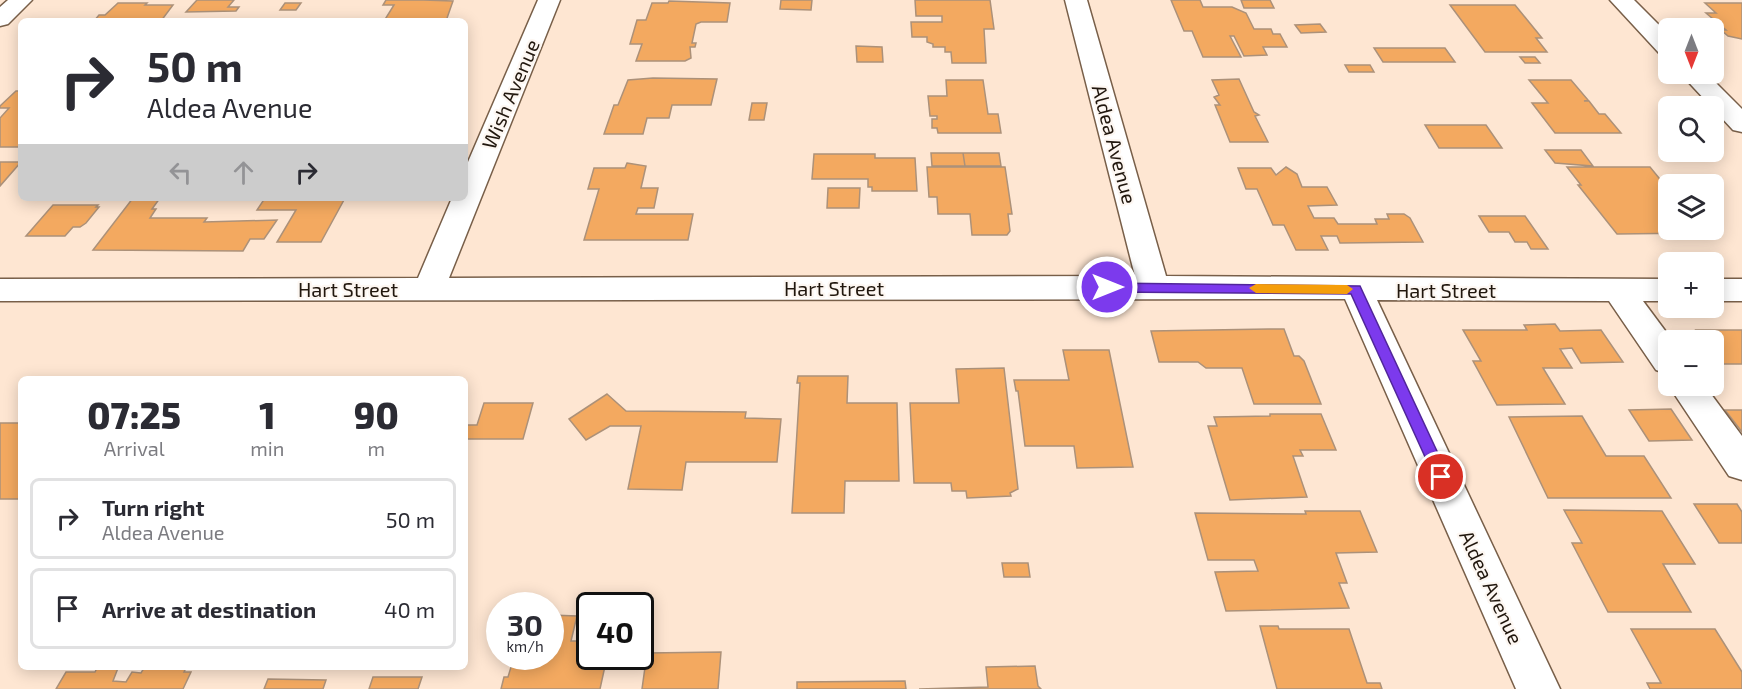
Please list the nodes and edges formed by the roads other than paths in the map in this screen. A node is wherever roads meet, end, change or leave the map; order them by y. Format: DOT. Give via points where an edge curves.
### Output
graph roads {
  1 [pos="21,0"];
  2 [pos="549,0"];
  3 [pos="1076,0"];
  4 [pos="1621,0"];
  5 [pos="0,19"];
  6 [pos="1658,38"];
  7 [pos="1703,84"];
  8 [pos="1742,124"];
  9 [pos="468,195"];
  10 [pos="466,201"];
  11 [pos="1154,287"];
  12 [pos="429,289"];
  13 [pos="0,290"];
  14 [pos="1356,290"];
  15 [pos="1618,290"];
  16 [pos="1658,290"];
  17 [pos="1724,290"];
  18 [pos="1742,290"];
  19 [pos="1658,347"];
  20 [pos="1693,396"];
  21 [pos="1742,465"];
  22 [pos="1538,689"];
  1 -- 5 [label="street"];
  2 -- 9 [label="street, Wish Avenue"];
  3 -- 11 [label="street, Aldea Avenue"];
  4 -- 6 [label="street"];
  7 -- 8 [label="street"];
  10 -- 12 [label="street, Wish Avenue"];
  11 -- 12 [label="street, Hart Street"];
  11 -- 14 [label="street, Hart Street"];
  12 -- 13 [label="street, Hart Street"];
  14 -- 15 [label="street, Hart Street"];
  14 -- 22 [label="street, Aldea Avenue"];
  15 -- 16 [label="street, Hart Street"];
  15 -- 19 [label="street"];
  17 -- 18 [label="street"];
  20 -- 21 [label="street"];
}
